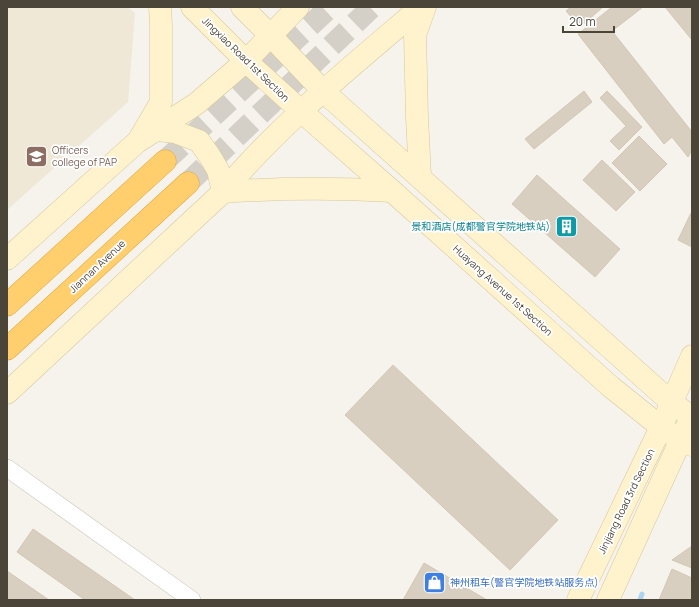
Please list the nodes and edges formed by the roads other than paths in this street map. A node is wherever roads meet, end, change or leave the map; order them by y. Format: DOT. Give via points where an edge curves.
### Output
graph roads {
  1 [pos="160,7"];
  2 [pos="192,7"];
  3 [pos="242,7"];
  4 [pos="298,7"];
  5 [pos="421,7"];
  6 [pos="425,7"];
  7 [pos="271,36"];
  8 [pos="246,61"];
  9 [pos="324,91"];
  10 [pos="301,111"];
  11 [pos="157,130"];
  12 [pos="137,142"];
  13 [pos="166,161"];
  14 [pos="420,177"];
  15 [pos="188,183"];
  16 [pos="392,191"];
  17 [pos="223,192"];
  18 [pos="7,258"];
  19 [pos="7,305"];
  20 [pos="7,349"];
  21 [pos="692,356"];
  22 [pos="7,392"];
  23 [pos="672,403"];
  24 [pos="692,416"];
  25 [pos="661,427"];
  26 [pos="686,443"];
  27 [pos="7,468"];
  28 [pos="192,600"];
  29 [pos="578,600"];
  30 [pos="608,600"];
  1 -- 12 [label="main road" via="161,102"];
  2 -- 8 [label="main road, Jingxiao Road 1st Section"];
  3 -- 7 [label="main road"];
  4 -- 7 [label="main road"];
  5 -- 9 [label="main road"];
  6 -- 14 [label="main road" via="415,35"];
  7 -- 8 [label="main road"];
  7 -- 9 [label="main road"];
  8 -- 10 [label="main road, Jingxiao Road 1st Section"];
  8 -- 11 [label="main road" via="196,104"];
  9 -- 10 [label="main road"];
  9 -- 14 [label="main road"];
  10 -- 16 [label="main road, Huayang Avenue 1st Section"];
  10 -- 17 [label="main road" via="243,168"];
  11 -- 12 [label="main road"];
  11 -- 17 [label="main road" via="175,132 199,142 218,170"];
  12 -- 18 [label="main road"];
  13 -- 19 [label="highway"];
  14 -- 23 [label="main road"];
  15 -- 20 [label="highway, Jiannan Avenue"];
  16 -- 17 [label="main road" via="326,188"];
  16 -- 25 [label="main road, Huayang Avenue 1st Section" via="611,387"];
  17 -- 22 [label="main road"];
  21 -- 23 [label="main road, Jinjiang Road 3rd Section"];
  23 -- 24 [label="main road"];
  23 -- 25 [label="main road, Jinjiang Road 3rd Section"];
  24 -- 26 [label="main road"];
  25 -- 26 [label="main road, Huayang Avenue 1st Section"];
  25 -- 29 [label="main road, Jinjiang Road 3rd Section"];
  26 -- 30 [label="main road"];
  27 -- 28 [label="street"];
}
